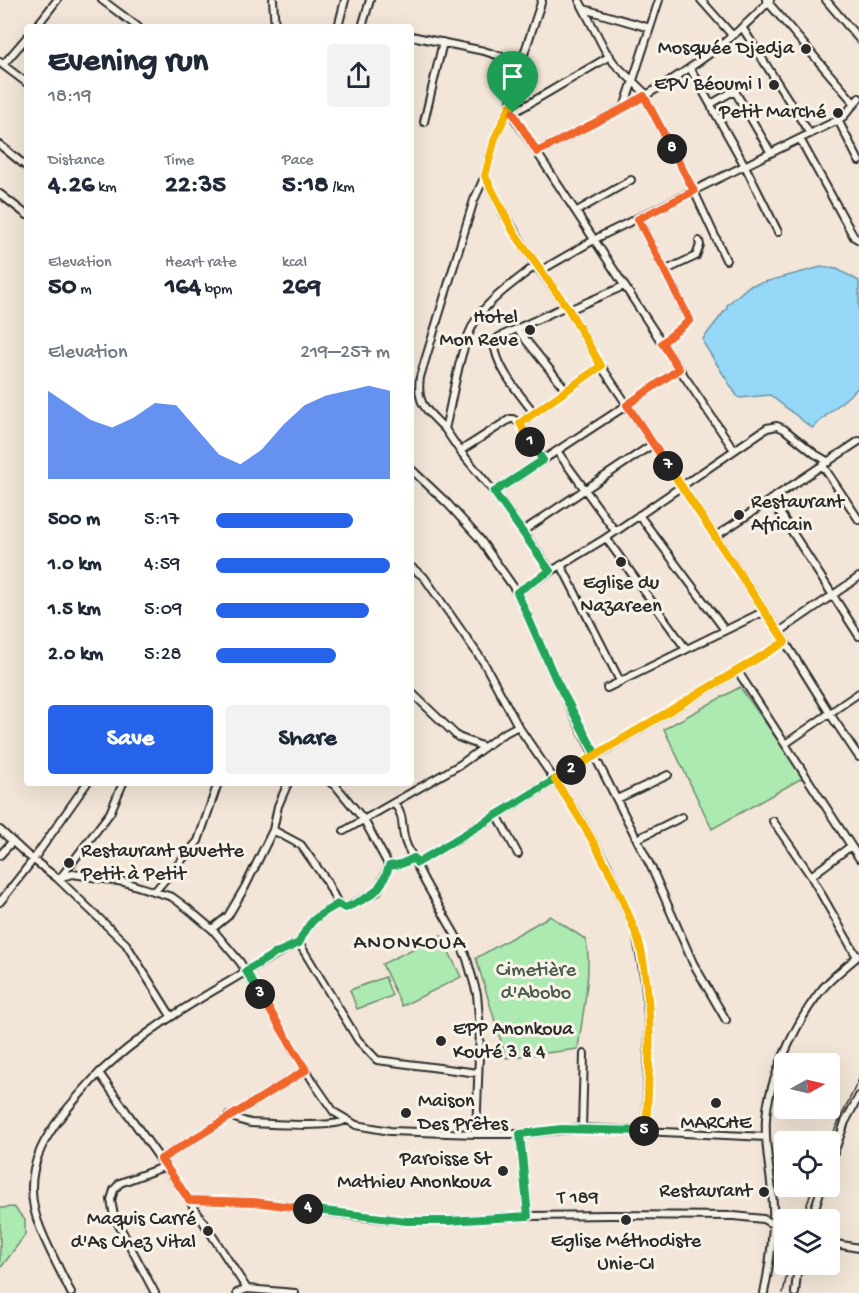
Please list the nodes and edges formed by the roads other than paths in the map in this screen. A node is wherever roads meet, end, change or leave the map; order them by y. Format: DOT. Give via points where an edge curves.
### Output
graph roads {
  1 [pos="57,0"];
  2 [pos="102,0"];
  3 [pos="273,0"];
  4 [pos="345,0"];
  5 [pos="370,0"];
  6 [pos="542,0"];
  7 [pos="579,0"];
  8 [pos="659,0"];
  9 [pos="701,0"];
  10 [pos="826,0"];
  11 [pos="768,1"];
  12 [pos="584,9"];
  13 [pos="38,24"];
  14 [pos="134,24"];
  15 [pos="275,24"];
  16 [pos="339,24"];
  17 [pos="363,24"];
  18 [pos="742,27"];
  19 [pos="650,28"];
  20 [pos="732,35"];
  21 [pos="414,37"];
  22 [pos="859,39"];
  23 [pos="24,41"];
  24 [pos="443,42"];
  25 [pos="610,56"];
  26 [pos="2,63"];
  27 [pos="521,63"];
  28 [pos="690,68"];
  29 [pos="24,81"];
  30 [pos="632,81"];
  31 [pos="645,95"];
  32 [pos="857,101"];
  33 [pos="711,104"];
  34 [pos="510,106"];
  35 [pos="624,108"];
  36 [pos="513,113"];
  37 [pos="838,120"];
  38 [pos="424,122"];
  39 [pos="810,134"];
  40 [pos="800,139"];
  41 [pos="0,146"];
  42 [pos="537,152"];
  43 [pos="771,153"];
  44 [pos="859,161"];
  45 [pos="24,165"];
  46 [pos="745,166"];
  47 [pos="485,176"];
  48 [pos="631,180"];
  49 [pos="694,191"];
  50 [pos="0,194"];
  51 [pos="577,211"];
  52 [pos="24,213"];
  53 [pos="638,219"];
  54 [pos="778,232"];
  55 [pos="595,239"];
  56 [pos="859,240"];
  57 [pos="699,241"];
  58 [pos="726,260"];
  59 [pos="538,268"];
  60 [pos="664,271"];
  61 [pos="624,286"];
  62 [pos="567,308"];
  63 [pos="518,328"];
  64 [pos="662,343"];
  65 [pos="601,366"];
  66 [pos="679,369"];
  67 [pos="566,390"];
  68 [pos="627,405"];
  69 [pos="534,413"];
  70 [pos="520,423"];
  71 [pos="445,429"];
  72 [pos="859,441"];
  73 [pos="652,444"];
  74 [pos="734,450"];
  75 [pos="460,451"];
  76 [pos="556,451"];
  77 [pos="543,460"];
  78 [pos="826,464"];
  79 [pos="414,472"];
  80 [pos="681,486"];
  81 [pos="585,489"];
  82 [pos="494,492"];
  83 [pos="771,499"];
  84 [pos="639,515"];
  85 [pos="859,520"];
  86 [pos="523,531"];
  87 [pos="615,531"];
  88 [pos="716,536"];
  89 [pos="606,537"];
  90 [pos="561,565"];
  91 [pos="414,569"];
  92 [pos="550,571"];
  93 [pos="859,577"];
  94 [pos="517,592"];
  95 [pos="832,595"];
  96 [pos="765,611"];
  97 [pos="724,630"];
  98 [pos="779,632"];
  99 [pos="859,636"];
  100 [pos="785,642"];
  101 [pos="686,650"];
  102 [pos="737,670"];
  103 [pos="620,681"];
  104 [pos="607,688"];
  105 [pos="859,693"];
  106 [pos="414,695"];
  107 [pos="830,714"];
  108 [pos="518,726"];
  109 [pos="785,744"];
  110 [pos="484,747"];
  111 [pos="596,755"];
  112 [pos="859,757"];
  113 [pos="669,775"];
  114 [pos="555,780"];
  115 [pos="85,786"];
  116 [pos="122,786"];
  117 [pos="217,786"];
  118 [pos="287,786"];
  119 [pos="336,786"];
  120 [pos="413,786"];
  121 [pos="416,790"];
  122 [pos="617,799"];
  123 [pos="394,803"];
  124 [pos="497,815"];
  125 [pos="682,817"];
  126 [pos="364,820"];
  127 [pos="773,821"];
  128 [pos="0,830"];
  129 [pos="273,830"];
  130 [pos="344,831"];
  131 [pos="637,839"];
  132 [pos="12,842"];
  133 [pos="851,846"];
  134 [pos="518,854"];
  135 [pos="0,855"];
  136 [pos="859,858"];
  137 [pos="33,860"];
  138 [pos="415,860"];
  139 [pos="389,866"];
  140 [pos="811,876"];
  141 [pos="59,877"];
  142 [pos="156,890"];
  143 [pos="0,902"];
  144 [pos="338,904"];
  145 [pos="212,929"];
  146 [pos="299,943"];
  147 [pos="858,956"];
  148 [pos="246,971"];
  149 [pos="171,1016"];
  150 [pos="726,1020"];
  151 [pos="584,1054"];
  152 [pos="306,1070"];
  153 [pos="99,1073"];
  154 [pos="478,1073"];
  155 [pos="859,1096"];
  156 [pos="228,1116"];
  157 [pos="345,1120"];
  158 [pos="582,1128"];
  159 [pos="646,1131"];
  160 [pos="476,1134"];
  161 [pos="520,1134"];
  162 [pos="840,1136"];
  163 [pos="766,1137"];
  164 [pos="161,1159"];
  165 [pos="166,1166"];
  166 [pos="189,1200"];
  167 [pos="528,1216"];
  168 [pos="772,1223"];
  169 [pos="840,1245"];
  170 [pos="859,1248"];
  171 [pos="797,1275"];
  172 [pos="247,1289"];
  173 [pos="71,1293"];
  174 [pos="155,1293"];
  175 [pos="237,1293"];
  176 [pos="296,1293"];
  177 [pos="764,1293"];
  178 [pos="795,1293"];
  1 -- 13 [label="street"];
  2 -- 14 [label="street"];
  3 -- 15 [label="street"];
  4 -- 16 [label="street"];
  5 -- 17 [label="street"];
  6 -- 27 [label="street"];
  7 -- 12 [label="street"];
  8 -- 19 [label="street"];
  9 -- 20 [label="street"];
  10 -- 22 [label="street"];
  11 -- 18 [label="street"];
  11 -- 32 [label="street"];
  12 -- 19 [label="street"];
  12 -- 25 [label="street"];
  18 -- 20 [label="street"];
  18 -- 39 [label="street"];
  19 -- 30 [label="street"];
  20 -- 28 [label="street"];
  21 -- 24 [label="street"];
  23 -- 26 [label="street"];
  24 -- 27 [label="street"];
  24 -- 38 [label="street"];
  25 -- 30 [label="street"];
  25 -- 36 [label="street"];
  26 -- 29 [label="street"];
  27 -- 34 [label="street"];
  28 -- 31 [label="street"];
  28 -- 33 [label="street"];
  30 -- 31 [label="street"];
  30 -- 35 [label="street"];
  31 -- 35 [label="street"];
  31 -- 49 [label="street"];
  32 -- 37 [label="street"];
  33 -- 43 [label="street" via="736,93"];
  33 -- 46 [label="street"];
  34 -- 36 [label="street"];
  34 -- 47 [label="street" via="495,138"];
  35 -- 42 [label="street"];
  36 -- 42 [label="street"];
  37 -- 39 [label="street"];
  37 -- 44 [label="street"];
  39 -- 40 [label="street"];
  40 -- 43 [label="street"];
  40 -- 56 [label="street"];
  41 -- 45 [label="street"];
  42 -- 51 [label="street"];
  43 -- 46 [label="street"];
  46 -- 49 [label="street"];
  46 -- 54 [label="street"];
  47 -- 59 [label="street" via="513,231"];
  47 -- 71 [label="street" via="474,200 420,377 420,401"];
  48 -- 51 [label="street"];
  49 -- 53 [label="street"];
  49 -- 58 [label="street"];
  50 -- 52 [label="street"];
  51 -- 55 [label="street"];
  53 -- 55 [label="street"];
  53 -- 60 [label="street"];
  55 -- 59 [label="street"];
  55 -- 61 [label="street"];
  57 -- 60 [label="street" via="696,256"];
  59 -- 62 [label="street"];
  59 -- 71 [label="street" via="499,296 476,320 464,346"];
  60 -- 64 [label="street" via="690,320"];
  61 -- 62 [label="street"];
  61 -- 64 [label="street"];
  62 -- 63 [label="street"];
  62 -- 65 [label="street"];
  63 -- 67 [label="street"];
  63 -- 69 [label="street" via="496,339 495,350 514,387"];
  64 -- 66 [label="street"];
  65 -- 67 [label="street"];
  65 -- 68 [label="street"];
  66 -- 68 [label="street"];
  66 -- 74 [label="street"];
  67 -- 69 [label="street"];
  68 -- 73 [label="street"];
  68 -- 76 [label="street"];
  69 -- 70 [label="street"];
  70 -- 75 [label="street" via="510,419"];
  70 -- 77 [label="street"];
  71 -- 75 [label="street"];
  72 -- 78 [label="street"];
  73 -- 80 [label="street"];
  73 -- 81 [label="street"];
  74 -- 78 [label="street" via="767,428 777,426"];
  74 -- 80 [label="street"];
  75 -- 82 [label="street"];
  76 -- 77 [label="street"];
  76 -- 81 [label="street"];
  77 -- 82 [label="street"];
  78 -- 83 [label="street"];
  78 -- 85 [label="street"];
  79 -- 94 [label="street" via="480,538"];
  80 -- 84 [label="street"];
  80 -- 88 [label="street"];
  81 -- 86 [label="street"];
  81 -- 87 [label="street"];
  82 -- 86 [label="street"];
  83 -- 88 [label="street"];
  83 -- 95 [label="street"];
  84 -- 87 [label="street"];
  84 -- 97 [label="street"];
  86 -- 92 [label="street"];
  87 -- 89 [label="street"];
  88 -- 96 [label="street"];
  89 -- 90 [label="street"];
  89 -- 101 [label="street"];
  90 -- 92 [label="street"];
  90 -- 103 [label="street"];
  91 -- 108 [label="street" via="424,577 484,663"];
  92 -- 94 [label="street"];
  93 -- 95 [label="street"];
  94 -- 111 [label="street" via="555,678"];
  95 -- 98 [label="street"];
  95 -- 99 [label="street"];
  96 -- 97 [label="street"];
  96 -- 98 [label="street"];
  97 -- 101 [label="street"];
  98 -- 100 [label="street"];
  100 -- 102 [label="street"];
  100 -- 107 [label="street"];
  101 -- 103 [label="street"];
  102 -- 109 [label="street"];
  102 -- 111 [label="street"];
  103 -- 104 [label="street"];
  105 -- 107 [label="street"];
  106 -- 110 [label="street" via="458,737"];
  107 -- 109 [label="street"];
  107 -- 112 [label="street"];
  108 -- 110 [label="street"];
  108 -- 114 [label="street"];
  109 -- 133 [label="street"];
  110 -- 121 [label="street"];
  111 -- 114 [label="street"];
  111 -- 122 [label="street"];
  113 -- 122 [label="street"];
  114 -- 124 [label="street"];
  114 -- 159 [label="street" via="607,865 641,951 649,1028"];
  115 -- 137 [label="street"];
  116 -- 141 [label="street" via="110,813"];
  117 -- 142 [label="street" via="198,841"];
  118 -- 129 [label="street"];
  119 -- 126 [label="street"];
  120 -- 121 [label="street"];
  121 -- 123 [label="street"];
  122 -- 131 [label="street"];
  123 -- 126 [label="street"];
  123 -- 138 [label="street" via="402,814 403,837"];
  124 -- 134 [label="street"];
  124 -- 138 [label="street"];
  125 -- 131 [label="street"];
  126 -- 130 [label="street"];
  126 -- 139 [label="street"];
  127 -- 140 [label="street"];
  128 -- 132 [label="street"];
  129 -- 144 [label="street" via="301,845"];
  129 -- 145 [label="street" via="228,916"];
  131 -- 150 [label="street" via="693,963"];
  132 -- 135 [label="street"];
  132 -- 137 [label="street"];
  133 -- 136 [label="street"];
  133 -- 140 [label="street"];
  137 -- 141 [label="street"];
  137 -- 143 [label="street"];
  138 -- 139 [label="street"];
  138 -- 154 [label="street" via="467,959 478,1005"];
  139 -- 144 [label="street" via="377,892 345,908"];
  140 -- 147 [label="street"];
  141 -- 142 [label="street" via="74,874"];
  141 -- 149 [label="street" via="126,944"];
  142 -- 145 [label="street" via="178,901"];
  144 -- 146 [label="street" via="307,926"];
  145 -- 148 [label="street"];
  146 -- 148 [label="street"];
  146 -- 154 [label="street" via="358,1040 377,1060"];
  147 -- 163 [label="street" via="819,993 781,1061 769,1097"];
  148 -- 149 [label="street"];
  148 -- 152 [label="street"];
  149 -- 153 [label="street"];
  151 -- 158 [label="street"];
  152 -- 156 [label="street"];
  152 -- 157 [label="street" via="334,1112"];
  153 -- 164 [label="street"];
  153 -- 173 [label="street" via="58,1118 43,1141 34,1166 35,1213"];
  154 -- 160 [label="street"];
  155 -- 162 [label="street"];
  156 -- 157 [label="street" via="249,1123 327,1125"];
  156 -- 164 [label="street"];
  157 -- 160 [label="street" via="390,1131"];
  158 -- 159 [label="street"];
  158 -- 161 [label="street"];
  159 -- 163 [label="street"];
  160 -- 161 [label="street"];
  161 -- 167 [label="street"];
  163 -- 168 [label="street"];
  164 -- 165 [label="street"];
  165 -- 166 [label="street"];
  165 -- 174 [label="street" via="120,1183 111,1200 114,1216"];
  166 -- 167 [label="street, T 189" via="254,1202 406,1221"];
  166 -- 172 [label="street"];
  167 -- 168 [label="street, T 189" via="734,1216"];
  168 -- 177 [label="street"];
  169 -- 170 [label="street"];
  171 -- 178 [label="street"];
  172 -- 175 [label="street"];
  172 -- 176 [label="street"];
}
